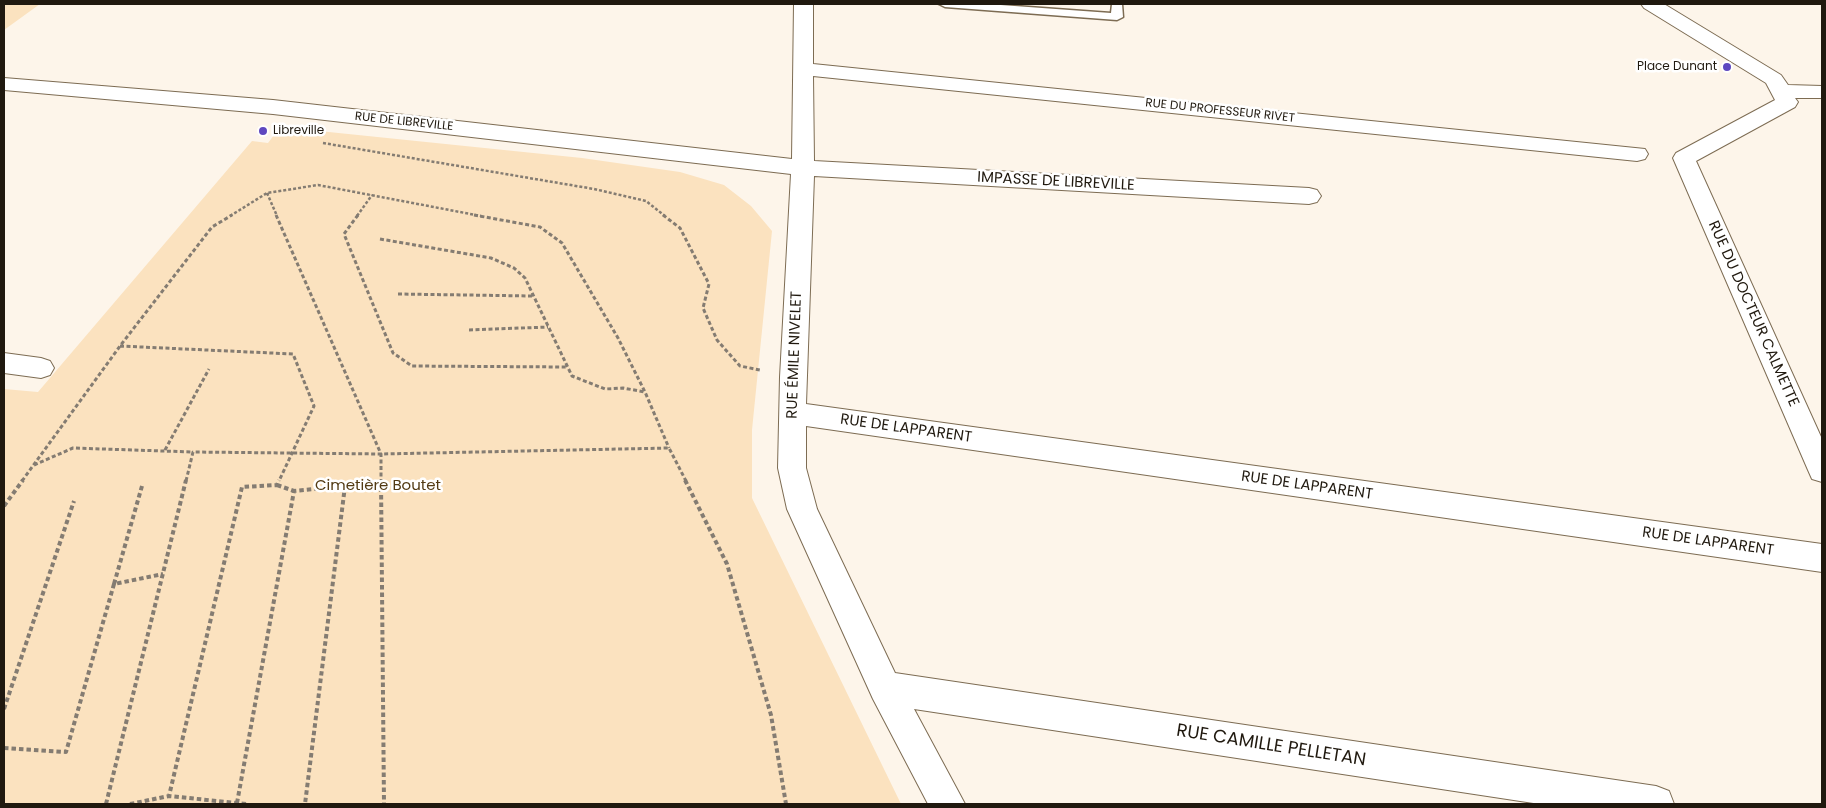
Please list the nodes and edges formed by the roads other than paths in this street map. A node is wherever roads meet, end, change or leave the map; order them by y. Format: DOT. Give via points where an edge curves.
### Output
graph roads {
  1 [pos="803,4"];
  2 [pos="944,4"];
  3 [pos="1117,4"];
  4 [pos="1651,4"];
  5 [pos="803,69"];
  6 [pos="4,84"];
  7 [pos="1782,91"];
  8 [pos="1822,92"];
  9 [pos="1637,154"];
  10 [pos="802,168"];
  11 [pos="1309,196"];
  12 [pos="4,363"];
  13 [pos="41,368"];
  14 [pos="792,413"];
  15 [pos="1822,470"];
  16 [pos="1822,558"];
  17 [pos="885,688"];
  18 [pos="947,804"];
  19 [pos="1656,804"];
  1 -- 5 [label="street, RUE ÉMILE NIVELET"];
  2 -- 3 [label="lane" via="1117,17"];
  4 -- 7 [label="street" via="1774,79"];
  5 -- 9 [label="street, RUE DU PROFESSEUR RIVET"];
  5 -- 10 [label="street, RUE ÉMILE NIVELET"];
  6 -- 10 [label="street, RUE DE LIBREVILLE" via="273,107"];
  7 -- 8 [label="street"];
  7 -- 15 [label="street, RUE DU DOCTEUR CALMETTE" via="1787,102 1684,158"];
  10 -- 11 [label="street, IMPASSE DE LIBREVILLE"];
  10 -- 14 [label="street, RUE ÉMILE NIVELET"];
  12 -- 13 [label="street"];
  14 -- 16 [label="street, RUE DE LAPPARENT"];
  14 -- 17 [label="street, RUE ÉMILE NIVELET" via="792,468 802,509"];
  17 -- 18 [label="street, RUE ÉMILE NIVELET"];
  17 -- 19 [label="street, RUE CAMILLE PELLETAN"];
}
